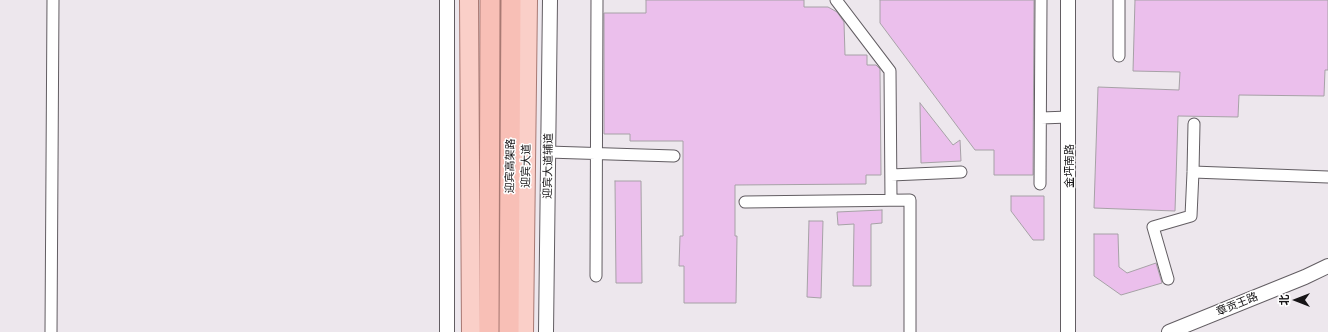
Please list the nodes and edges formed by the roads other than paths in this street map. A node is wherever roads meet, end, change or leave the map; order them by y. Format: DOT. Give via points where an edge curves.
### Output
graph roads {
  1 [pos="53,0"];
  2 [pos="447,0"];
  3 [pos="469,0"];
  4 [pos="489,0"];
  5 [pos="528,0"];
  6 [pos="550,0"];
  7 [pos="597,0"];
  8 [pos="836,0"];
  9 [pos="1041,0"];
  10 [pos="1068,0"];
  11 [pos="1119,0"];
  12 [pos="512,6"];
  13 [pos="1119,56"];
  14 [pos="1069,117"];
  15 [pos="1041,118"];
  16 [pos="1194,124"];
  17 [pos="548,152"];
  18 [pos="596,154"];
  19 [pos="674,156"];
  20 [pos="961,172"];
  21 [pos="1194,172"];
  22 [pos="891,174"];
  23 [pos="1328,177"];
  24 [pos="1040,184"];
  25 [pos="891,200"];
  26 [pos="745,202"];
  27 [pos="1328,266"];
  28 [pos="596,276"];
  29 [pos="1168,279"];
  30 [pos="51,332"];
  31 [pos="447,332"];
  32 [pos="471,332"];
  33 [pos="489,332"];
  34 [pos="509,332"];
  35 [pos="524,332"];
  36 [pos="546,332"];
  37 [pos="910,332"];
  38 [pos="1068,332"];
  39 [pos="1169,332"];
  1 -- 30 [label="street"];
  2 -- 31 [label="street"];
  3 -- 32 [label="main road"];
  4 -- 33 [label="highway, 迎宾高架路"];
  5 -- 35 [label="main road, 迎宾大道"];
  6 -- 17 [label="street, 迎宾大道辅道"];
  7 -- 18 [label="street"];
  8 -- 22 [label="street" via="890,71"];
  9 -- 15 [label="street"];
  10 -- 14 [label="street, 金坪南路"];
  11 -- 13 [label="street"];
  12 -- 34 [label="highway, 迎宾高架路"];
  14 -- 15 [label="street"];
  14 -- 38 [label="street, 金坪南路"];
  15 -- 24 [label="street"];
  16 -- 21 [label="street"];
  17 -- 18 [label="street"];
  17 -- 36 [label="street, 迎宾大道辅道"];
  18 -- 19 [label="street"];
  18 -- 28 [label="street"];
  20 -- 22 [label="street"];
  21 -- 23 [label="street"];
  21 -- 29 [label="street" via="1191,216 1153,227"];
  22 -- 25 [label="street"];
  25 -- 26 [label="street"];
  25 -- 37 [label="street" via="910,200"];
  27 -- 39 [label="street, 章贡王路"];
}
